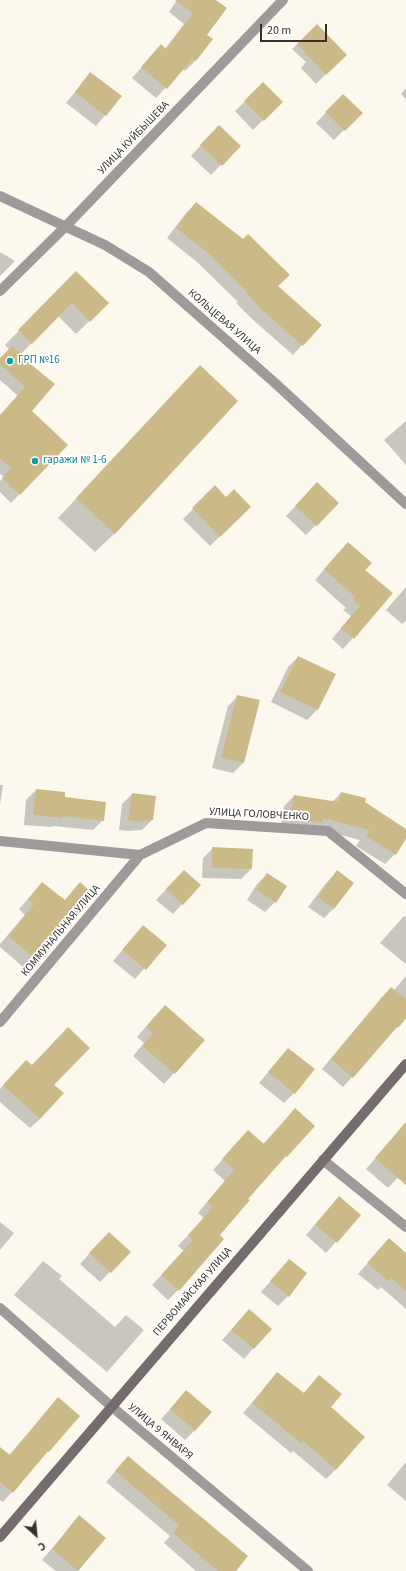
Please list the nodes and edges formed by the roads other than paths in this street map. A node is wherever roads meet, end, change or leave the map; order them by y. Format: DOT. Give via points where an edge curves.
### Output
graph roads {
  1 [pos="283,0"];
  2 [pos="0,196"];
  3 [pos="66,226"];
  4 [pos="0,291"];
  5 [pos="406,504"];
  6 [pos="0,841"];
  7 [pos="140,855"];
  8 [pos="406,894"];
  9 [pos="0,1022"];
  10 [pos="406,1064"];
  11 [pos="323,1160"];
  12 [pos="406,1227"];
  13 [pos="0,1308"];
  14 [pos="111,1406"];
  15 [pos="0,1537"];
  16 [pos="308,1571"];
  1 -- 3 [label="street, УЛИЦА КУЙБЫШЕВА"];
  2 -- 3 [label="street, КОЛЬЦЕВАЯ УЛИЦА"];
  3 -- 4 [label="street, УЛИЦА КУЙБЫШЕВА"];
  3 -- 5 [label="street, КОЛЬЦЕВАЯ УЛИЦА" via="105,245 148,272"];
  6 -- 7 [label="street"];
  7 -- 8 [label="street, УЛИЦА ГОЛОВЧЕНКО" via="206,823 328,831"];
  7 -- 9 [label="street, КОММУНАЛЬНАЯ УЛИЦА"];
  10 -- 11 [label="main road, ПЕРВОМАЙСКАЯ УЛИЦА"];
  11 -- 12 [label="street"];
  11 -- 14 [label="main road, ПЕРВОМАЙСКАЯ УЛИЦА"];
  13 -- 14 [label="street, УЛИЦА 9 ЯНВАРЯ"];
  14 -- 15 [label="main road, ПЕРВОМАЙСКАЯ УЛИЦА"];
  14 -- 16 [label="street, УЛИЦА 9 ЯНВАРЯ"];
}
